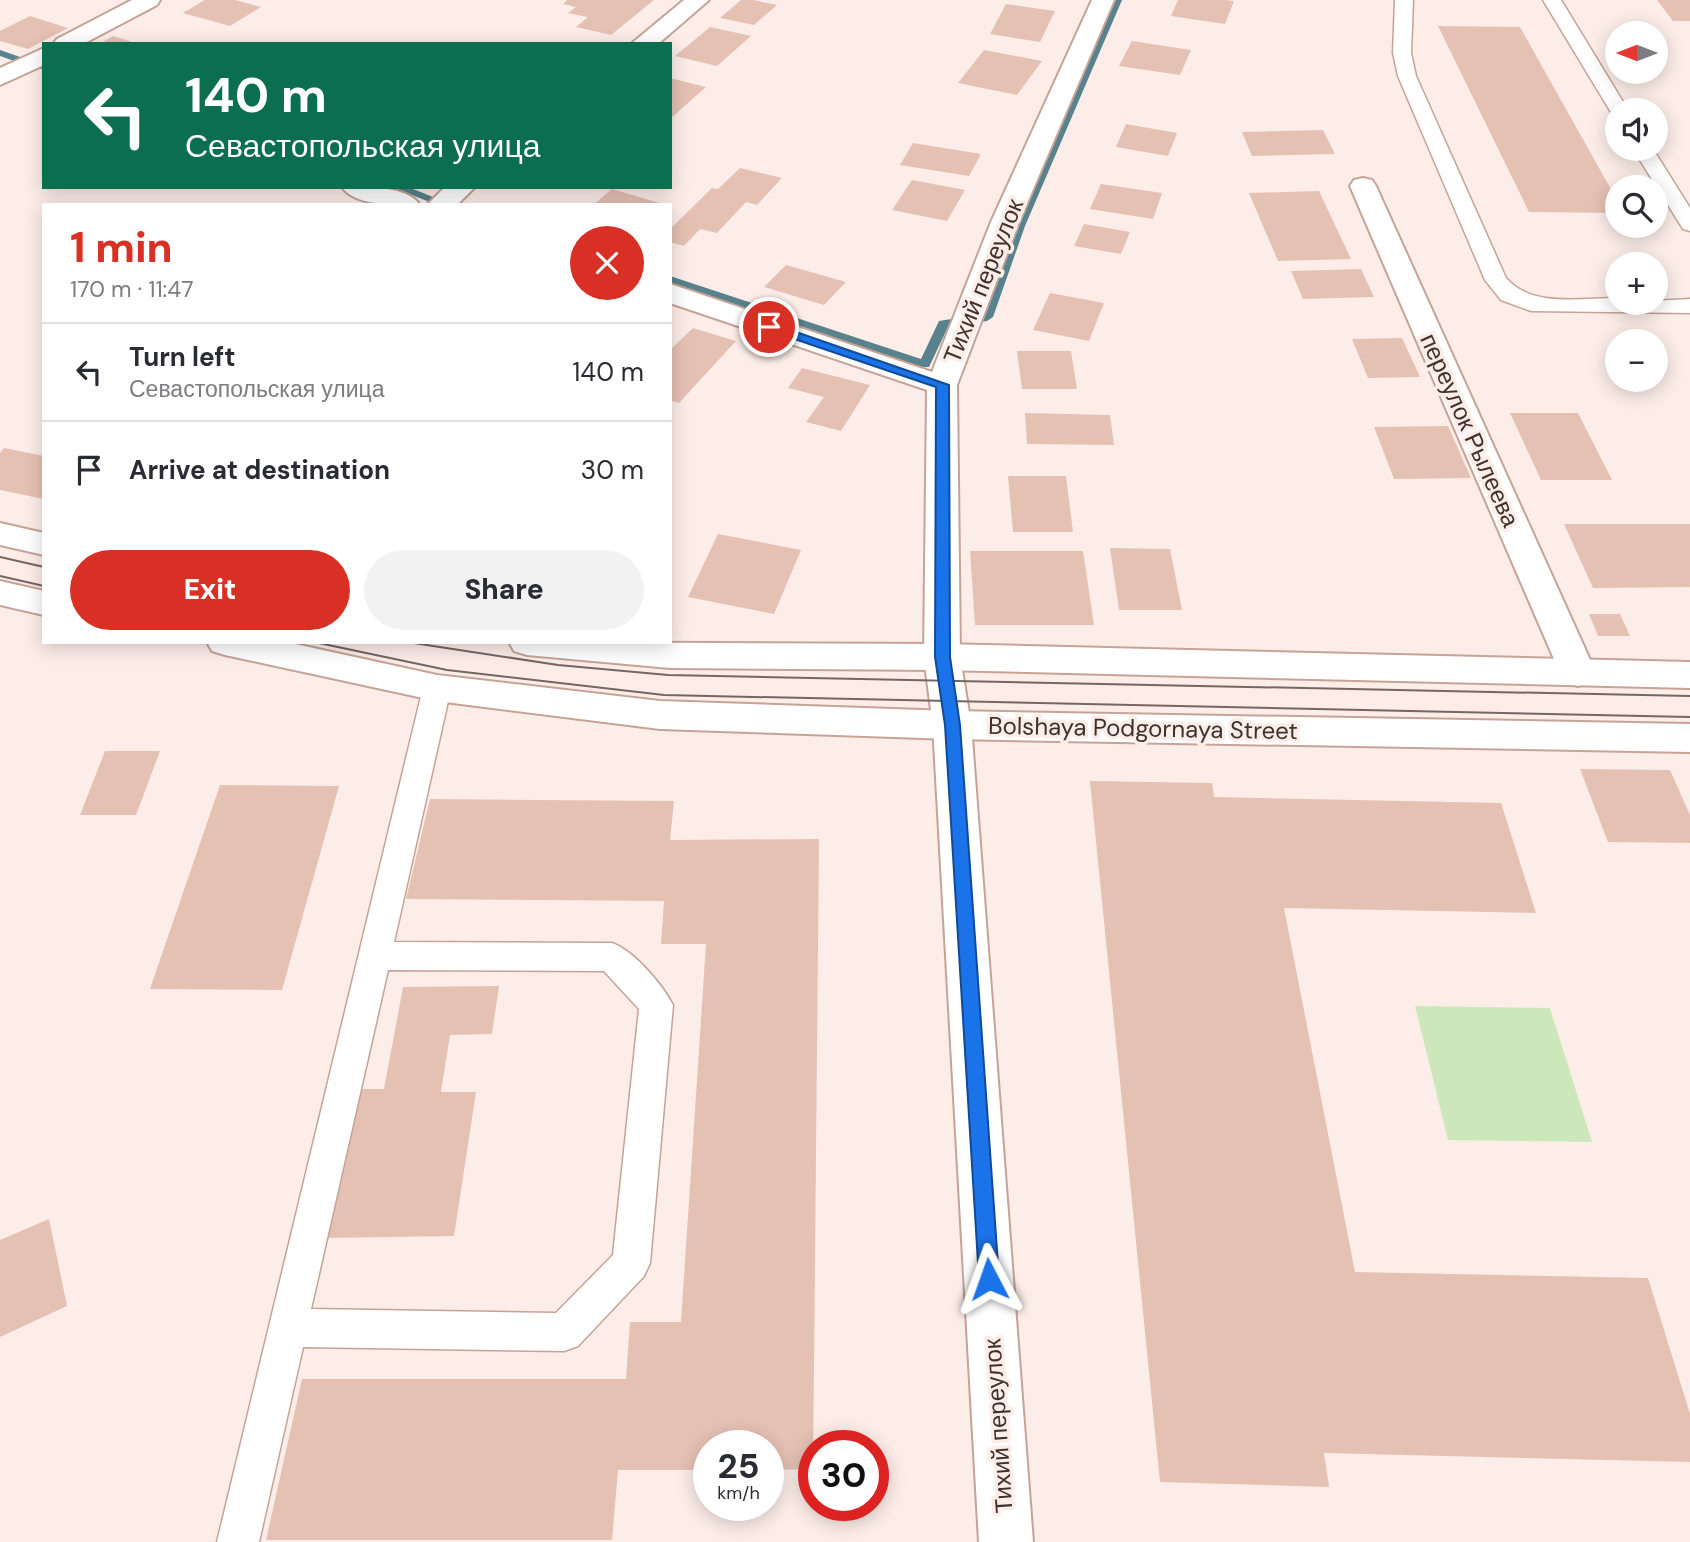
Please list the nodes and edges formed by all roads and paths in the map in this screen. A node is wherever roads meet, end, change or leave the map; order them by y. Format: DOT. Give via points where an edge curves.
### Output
graph roads {
  1 [pos="149,0"];
  2 [pos="698,0"];
  3 [pos="1103,0"];
  4 [pos="1404,0"];
  5 [pos="1552,0"];
  6 [pos="69,42"];
  7 [pos="646,42"];
  8 [pos="42,56"];
  9 [pos="4,72"];
  10 [pos="42,82"];
  11 [pos="1612,98"];
  12 [pos="1650,161"];
  13 [pos="1363,186"];
  14 [pos="361,189"];
  15 [pos="460,189"];
  16 [pos="401,203"];
  17 [pos="442,203"];
  18 [pos="1690,225"];
  19 [pos="672,294"];
  20 [pos="1690,306"];
  21 [pos="942,385"];
  22 [pos="0,534"];
  23 [pos="42,544"];
  24 [pos="0,593"];
  25 [pos="42,603"];
  26 [pos="234,644"];
  27 [pos="549,644"];
  28 [pos="942,657"];
  29 [pos="1578,673"];
  30 [pos="1690,675"];
  31 [pos="437,688"];
  32 [pos="952,725"];
  33 [pos="1690,738"];
  34 [pos="374,956"];
  35 [pos="289,1328"];
  36 [pos="238,1542"];
  37 [pos="1006,1542"];
  1 -- 6 [label="street"];
  2 -- 7 [label="street"];
  3 -- 21 [label="street, Тихий переулок" via="1005,222"];
  4 -- 20 [label="lane" via="1402,53 1407,76 1496,280 1509,295 1531,304 1556,306"];
  5 -- 11 [label="lane"];
  8 -- 9 [label="street"];
  9 -- 10 [label="street"];
  12 -- 18 [label="lane"];
  13 -- 29 [label="street, переулок Рылеева"];
  14 -- 16 [label="street"];
  15 -- 17 [label="street"];
  19 -- 21 [label="street"];
  21 -- 28 [label="street, Тихий переулок"];
  22 -- 23 [label="street"];
  24 -- 25 [label="street"];
  26 -- 31 [label="street, Bolshaya Podgornaya Street"];
  27 -- 28 [label="street" via="670,655"];
  28 -- 29 [label="street"];
  28 -- 32 [label="street, Тихий переулок"];
  29 -- 30 [label="street"];
  31 -- 32 [label="street, Bolshaya Podgornaya Street" via="660,715"];
  31 -- 34 [label="lane"];
  32 -- 33 [label="street, Bolshaya Podgornaya Street"];
  32 -- 37 [label="street, Тихий переулок"];
  34 -- 35 [label="lane"];
  34 -- 35 [label="lane" via="612,957 656,1006 631,1263 564,1332"];
  35 -- 36 [label="lane"];
}
